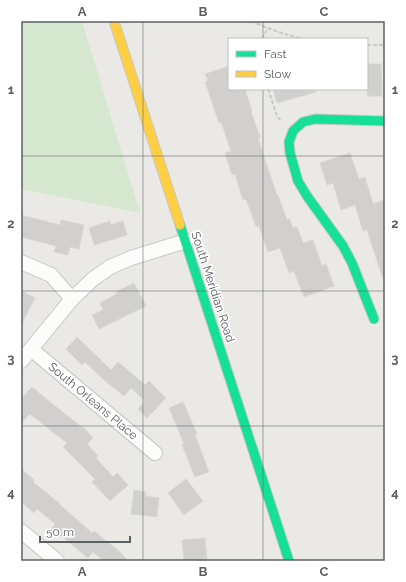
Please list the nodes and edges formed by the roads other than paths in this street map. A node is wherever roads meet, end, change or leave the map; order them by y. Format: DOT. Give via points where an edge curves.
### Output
graph roads {
  1 [pos="114,21"];
  2 [pos="385,121"];
  3 [pos="186,241"];
  4 [pos="21,262"];
  5 [pos="72,299"];
  6 [pos="374,319"];
  7 [pos="31,349"];
  8 [pos="21,361"];
  9 [pos="155,453"];
  10 [pos="21,531"];
  11 [pos="57,561"];
  12 [pos="289,561"];
  1 -- 3 [label="main road, South Meridian Road"];
  2 -- 6 [label="main road" via="315,119 303,122 293,131 289,142 298,181 343,246"];
  3 -- 5 [label="street" via="110,267"];
  3 -- 12 [label="main road, South Meridian Road"];
  4 -- 5 [label="street" via="51,275"];
  5 -- 7 [label="street"];
  7 -- 8 [label="street"];
  7 -- 9 [label="street, South Orleans Place"];
  10 -- 11 [label="street"];
}
